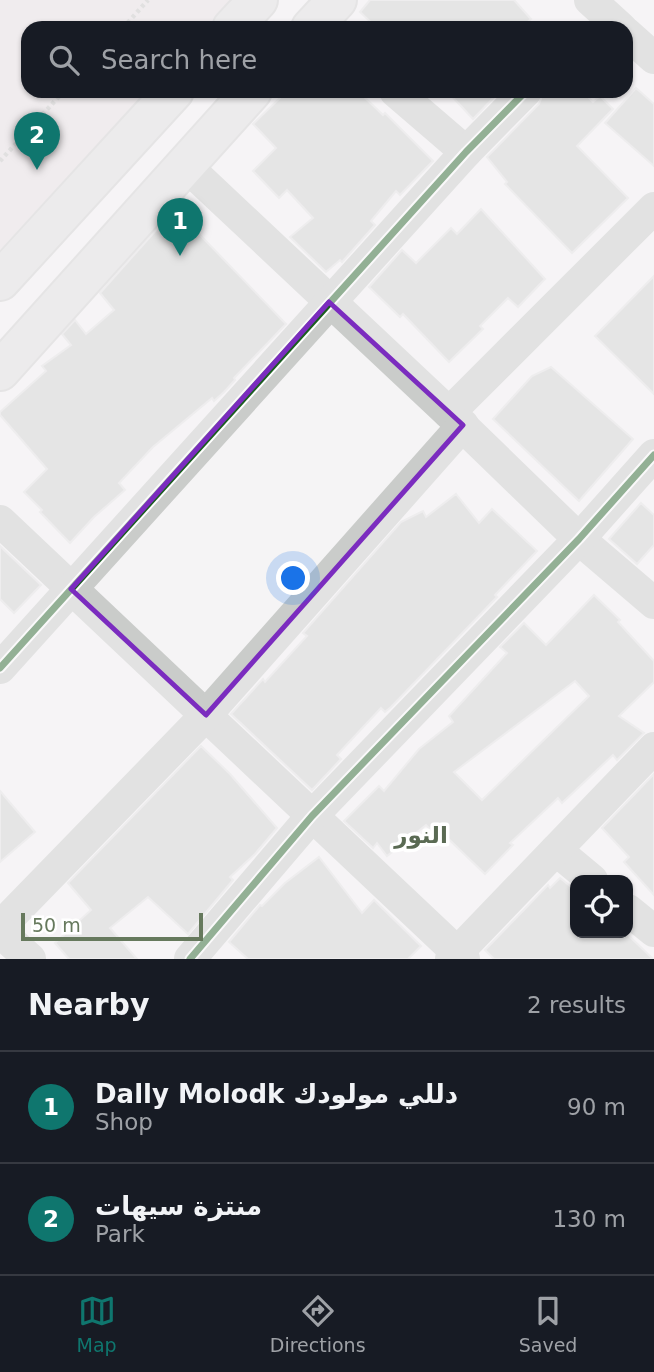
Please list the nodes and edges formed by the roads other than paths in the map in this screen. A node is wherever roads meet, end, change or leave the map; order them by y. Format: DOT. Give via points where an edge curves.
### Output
graph roads {
  1 [pos="258,0"];
  2 [pos="238,21"];
  3 [pos="633,40"];
  4 [pos="654,58"];
  5 [pos="168,98"];
  6 [pos="245,98"];
  7 [pos="404,98"];
  8 [pos="519,98"];
  9 [pos="466,152"];
  10 [pos="184,164"];
  11 [pos="654,208"];
  12 [pos="0,281"];
  13 [pos="329,302"];
  14 [pos="0,371"];
  15 [pos="456,419"];
  16 [pos="654,455"];
  17 [pos="0,521"];
  18 [pos="579,539"];
  19 [pos="71,589"];
  20 [pos="654,603"];
  21 [pos="0,668"];
  22 [pos="205,715"];
  23 [pos="654,748"];
  24 [pos="312,816"];
  25 [pos="555,850"];
  26 [pos="586,875"];
  27 [pos="633,913"];
  28 [pos="0,927"];
  29 [pos="654,931"];
  30 [pos="0,932"];
  31 [pos="457,957"];
  32 [pos="30,959"];
  33 [pos="190,959"];
  1 -- 2 [label="main road"];
  3 -- 4 [label="street"];
  5 -- 12 [label="main road"];
  6 -- 10 [label="main road"];
  7 -- 9 [label="street"];
  8 -- 9 [label="street"];
  9 -- 13 [label="street"];
  10 -- 13 [label="street"];
  10 -- 14 [label="main road"];
  11 -- 15 [label="street"];
  13 -- 15 [label="street"];
  13 -- 19 [label="street"];
  15 -- 18 [label="street"];
  15 -- 22 [label="street"];
  16 -- 18 [label="street"];
  17 -- 19 [label="street"];
  18 -- 20 [label="street"];
  18 -- 24 [label="street"];
  19 -- 21 [label="street"];
  19 -- 22 [label="street"];
  22 -- 24 [label="street"];
  22 -- 28 [label="street"];
  23 -- 25 [label="street"];
  24 -- 31 [label="street"];
  24 -- 33 [label="street"];
  25 -- 26 [label="street"];
  25 -- 31 [label="street"];
  27 -- 29 [label="street"];
  30 -- 32 [label="street"];
}
